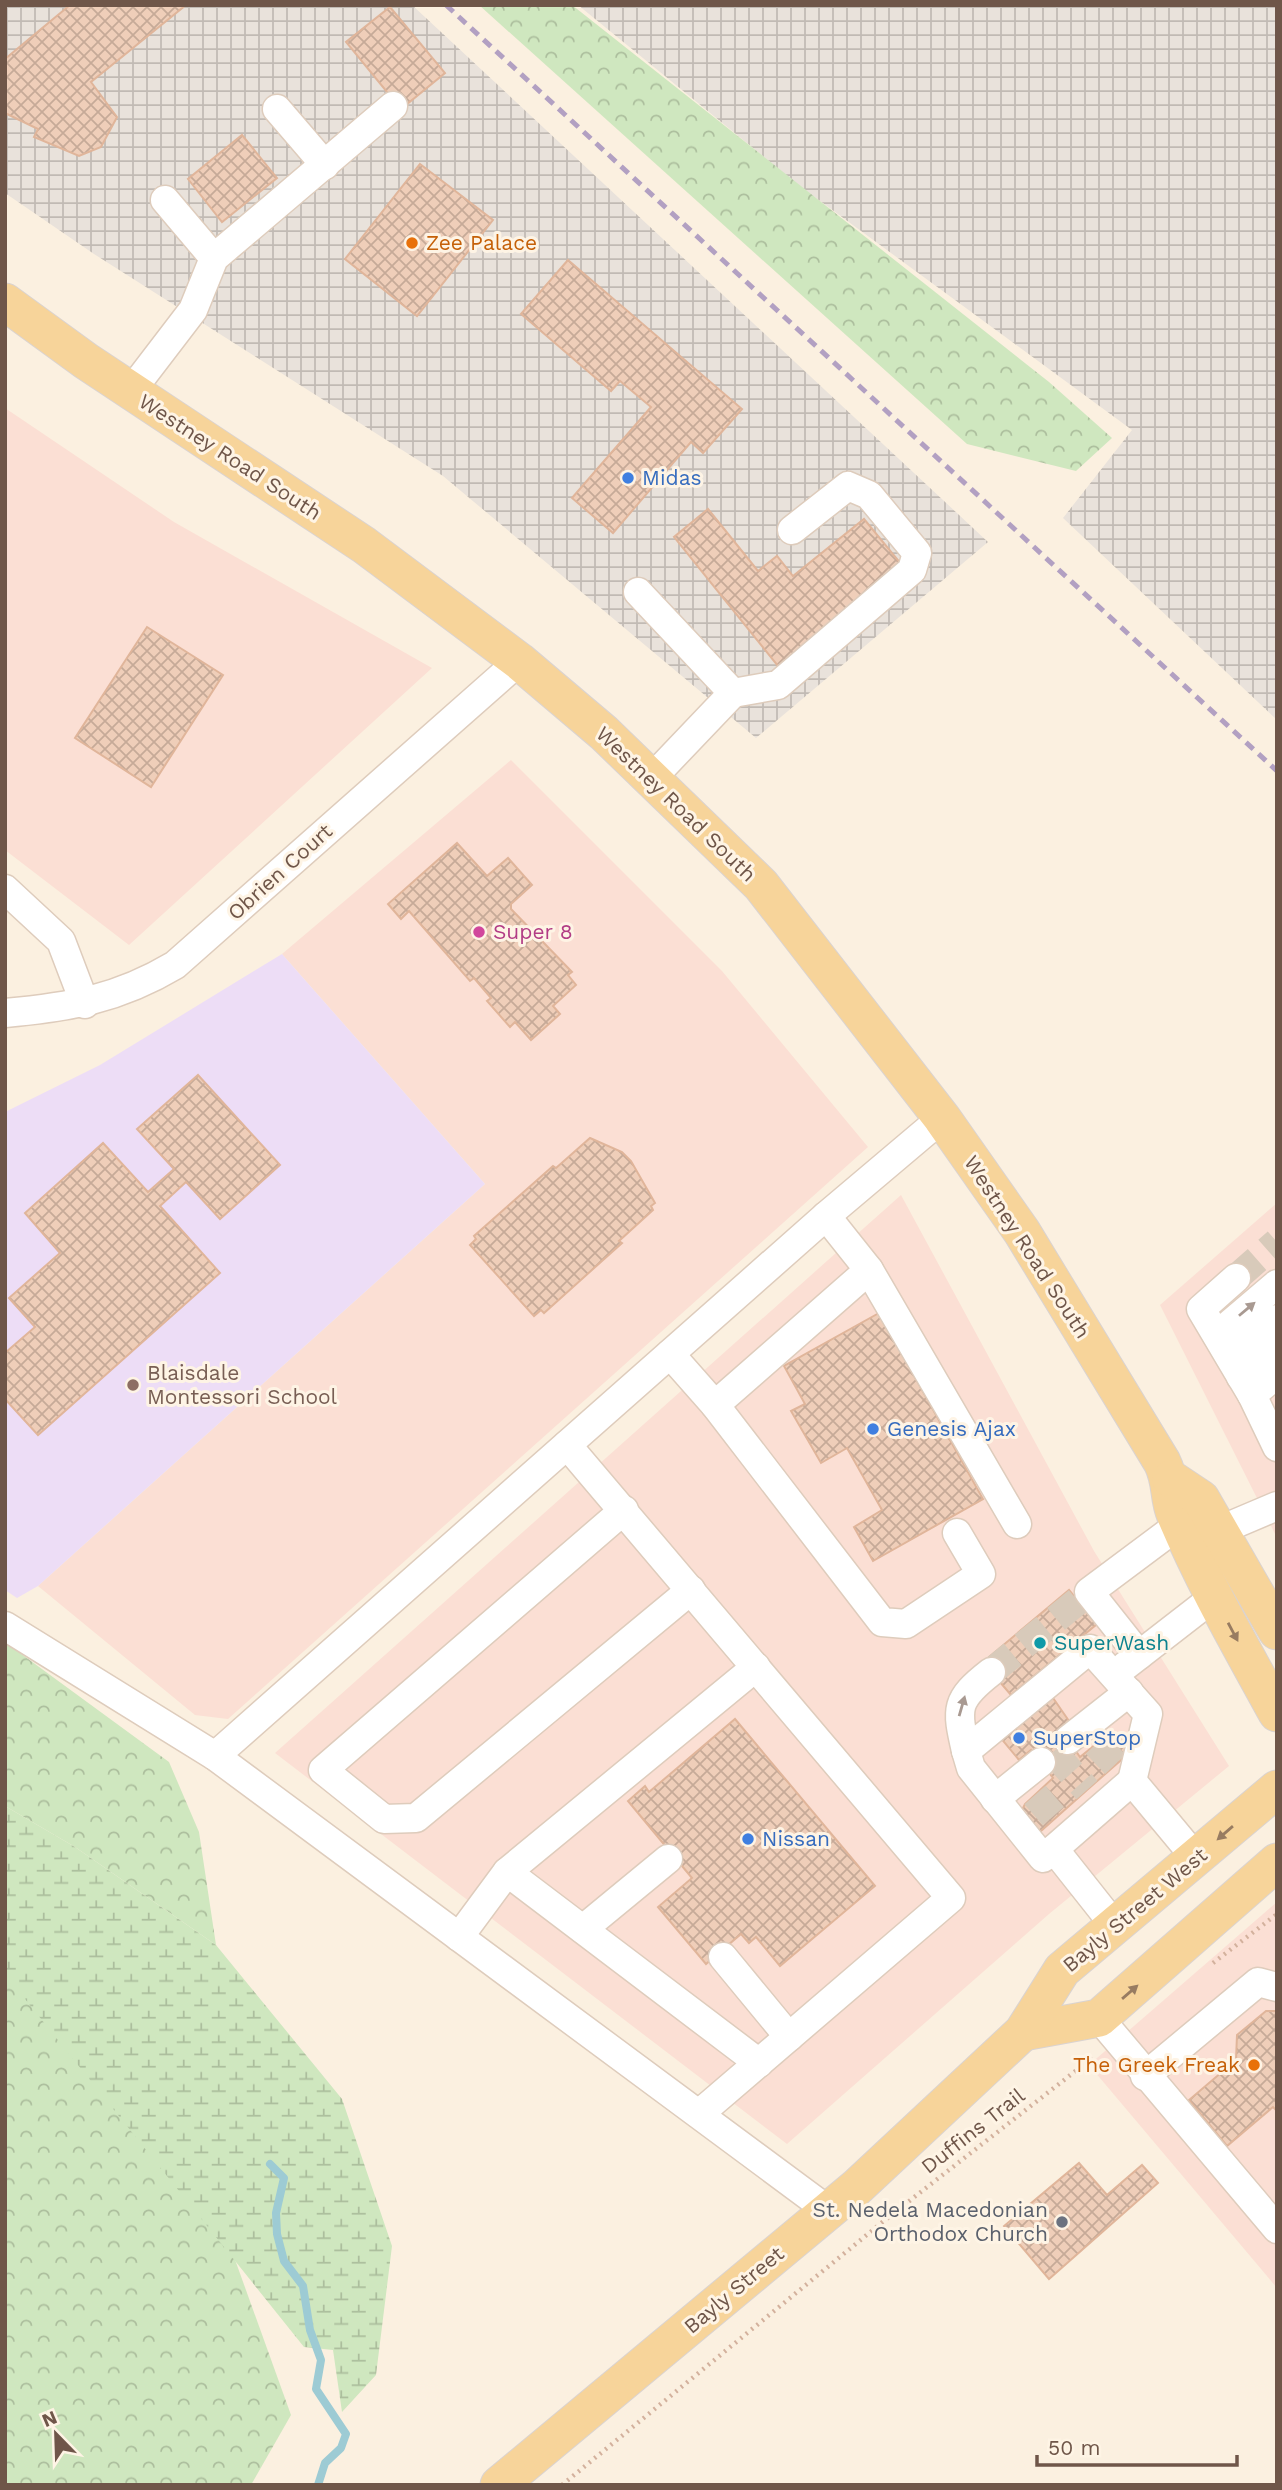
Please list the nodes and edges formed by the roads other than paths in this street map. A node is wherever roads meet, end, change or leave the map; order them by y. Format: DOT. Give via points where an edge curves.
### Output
graph roads {
  1 [pos="393,106"];
  2 [pos="277,109"];
  3 [pos="325,164"];
  4 [pos="164,200"];
  5 [pos="214,258"];
  6 [pos="5,302"];
  7 [pos="131,391"];
  8 [pos="792,530"];
  9 [pos="638,592"];
  10 [pos="519,661"];
  11 [pos="733,693"];
  12 [pos="651,779"];
  13 [pos="5,890"];
  14 [pos="85,1004"];
  15 [pos="5,1013"];
  16 [pos="942,1118"];
  17 [pos="826,1216"];
  18 [pos="869,1270"];
  19 [pos="1236,1278"];
  20 [pos="1277,1284"];
  21 [pos="1277,1319"];
  22 [pos="1277,1348"];
  23 [pos="670,1354"];
  24 [pos="1277,1374"];
  25 [pos="1247,1381"];
  26 [pos="715,1405"];
  27 [pos="566,1445"];
  28 [pos="1277,1447"];
  29 [pos="1171,1479"];
  30 [pos="1277,1506"];
  31 [pos="624,1510"];
  32 [pos="1017,1524"];
  33 [pos="1180,1524"];
  34 [pos="1218,1531"];
  35 [pos="957,1533"];
  36 [pos="691,1590"];
  37 [pos="1214,1597"];
  38 [pos="5,1626"];
  39 [pos="1277,1631"];
  40 [pos="1139,1655"];
  41 [pos="757,1667"];
  42 [pos="991,1672"];
  43 [pos="1121,1683"];
  44 [pos="1277,1713"];
  45 [pos="1082,1737"];
  46 [pos="966,1751"];
  47 [pos="215,1756"];
  48 [pos="1124,1773"];
  49 [pos="1032,1779"];
  50 [pos="1277,1789"];
  51 [pos="995,1799"];
  52 [pos="1059,1834"];
  53 [pos="1196,1858"];
  54 [pos="668,1859"];
  55 [pos="1277,1862"];
  56 [pos="507,1872"];
  57 [pos="1115,1926"];
  58 [pos="583,1929"];
  59 [pos="459,1937"];
  60 [pos="723,1957"];
  61 [pos="1277,1987"];
  62 [pos="1108,2029"];
  63 [pos="1023,2032"];
  64 [pos="789,2037"];
  65 [pos="760,2063"];
  66 [pos="1145,2076"];
  67 [pos="699,2114"];
  68 [pos="829,2211"];
  69 [pos="1277,2228"];
  70 [pos="499,2485"];
  1 -- 3 [label="street"];
  2 -- 3 [label="street"];
  3 -- 5 [label="street"];
  4 -- 5 [label="street"];
  5 -- 7 [label="street" via="193,310"];
  6 -- 7 [label="main road, Westney Road South"];
  7 -- 10 [label="main road, Westney Road South" via="365,545"];
  8 -- 11 [label="street" via="848,485 869,495 917,553 912,570 778,685"];
  9 -- 11 [label="street"];
  10 -- 12 [label="main road, Westney Road South"];
  10 -- 14 [label="street, Obrien Court" via="175,965 148,981"];
  11 -- 12 [label="street"];
  12 -- 16 [label="main road, Westney Road South" via="761,885"];
  13 -- 14 [label="street" via="61,941"];
  14 -- 15 [label="street, Obrien Court"];
  16 -- 17 [label="street"];
  16 -- 29 [label="main road, Westney Road South" via="1022,1232"];
  17 -- 18 [label="street"];
  17 -- 23 [label="street"];
  18 -- 26 [label="street"];
  18 -- 32 [label="street"];
  19 -- 25 [label="street" via="1201,1309"];
  25 -- 20 [label="street, one-way"];
  21 -- 25 [label="street"];
  22 -- 25 [label="street"];
  23 -- 26 [label="street"];
  23 -- 27 [label="street"];
  24 -- 25 [label="street"];
  25 -- 28 [label="street"];
  26 -- 35 [label="street" via="882,1622 906,1624 981,1573"];
  27 -- 31 [label="street"];
  27 -- 47 [label="street"];
  29 -- 33 [label="main road, Westney Road South" via="1173,1510"];
  29 -- 34 [label="main road, Westney Road South" via="1201,1499"];
  30 -- 34 [label="street"];
  31 -- 36 [label="street"];
  31 -- 36 [label="street" via="323,1770 384,1819 416,1818"];
  33 -- 37 [label="main road, Westney Road South"];
  33 -- 40 [label="street" via="1084,1597"];
  34 -- 39 [label="main road, Westney Road South"];
  36 -- 41 [label="street"];
  37 -- 40 [label="street"];
  37 -- 44 [label="main road, Westney Road South, one-way"];
  38 -- 47 [label="street"];
  40 -- 43 [label="street"];
  41 -- 56 [label="street"];
  41 -- 64 [label="street" via="951,1898"];
  46 -- 42 [label="street, one-way" via="958,1719 963,1700 968,1689"];
  43 -- 45 [label="street"];
  43 -- 46 [label="street" via="1090,1649"];
  43 -- 48 [label="street" via="1148,1713"];
  46 -- 51 [label="street" via="971,1768"];
  47 -- 59 [label="street"];
  48 -- 52 [label="street"];
  48 -- 53 [label="street"];
  49 -- 51 [label="street"];
  50 -- 53 [label="main road, Bayly Street West, one-way"];
  51 -- 52 [label="street" via="1043,1858"];
  52 -- 57 [label="street"];
  53 -- 57 [label="main road, Bayly Street West"];
  54 -- 58 [label="street"];
  62 -- 55 [label="main road, one-way"];
  56 -- 58 [label="street"];
  56 -- 59 [label="street"];
  57 -- 63 [label="main road, Bayly Street West" via="1062,1970"];
  58 -- 65 [label="street"];
  59 -- 67 [label="street"];
  60 -- 64 [label="street"];
  61 -- 66 [label="street" via="1258,1982"];
  62 -- 63 [label="main road"];
  62 -- 66 [label="street"];
  63 -- 68 [label="main road, Bayly Street"];
  64 -- 65 [label="street"];
  65 -- 67 [label="street"];
  66 -- 69 [label="street"];
  67 -- 68 [label="street"];
  68 -- 70 [label="main road, Bayly Street"];
}
